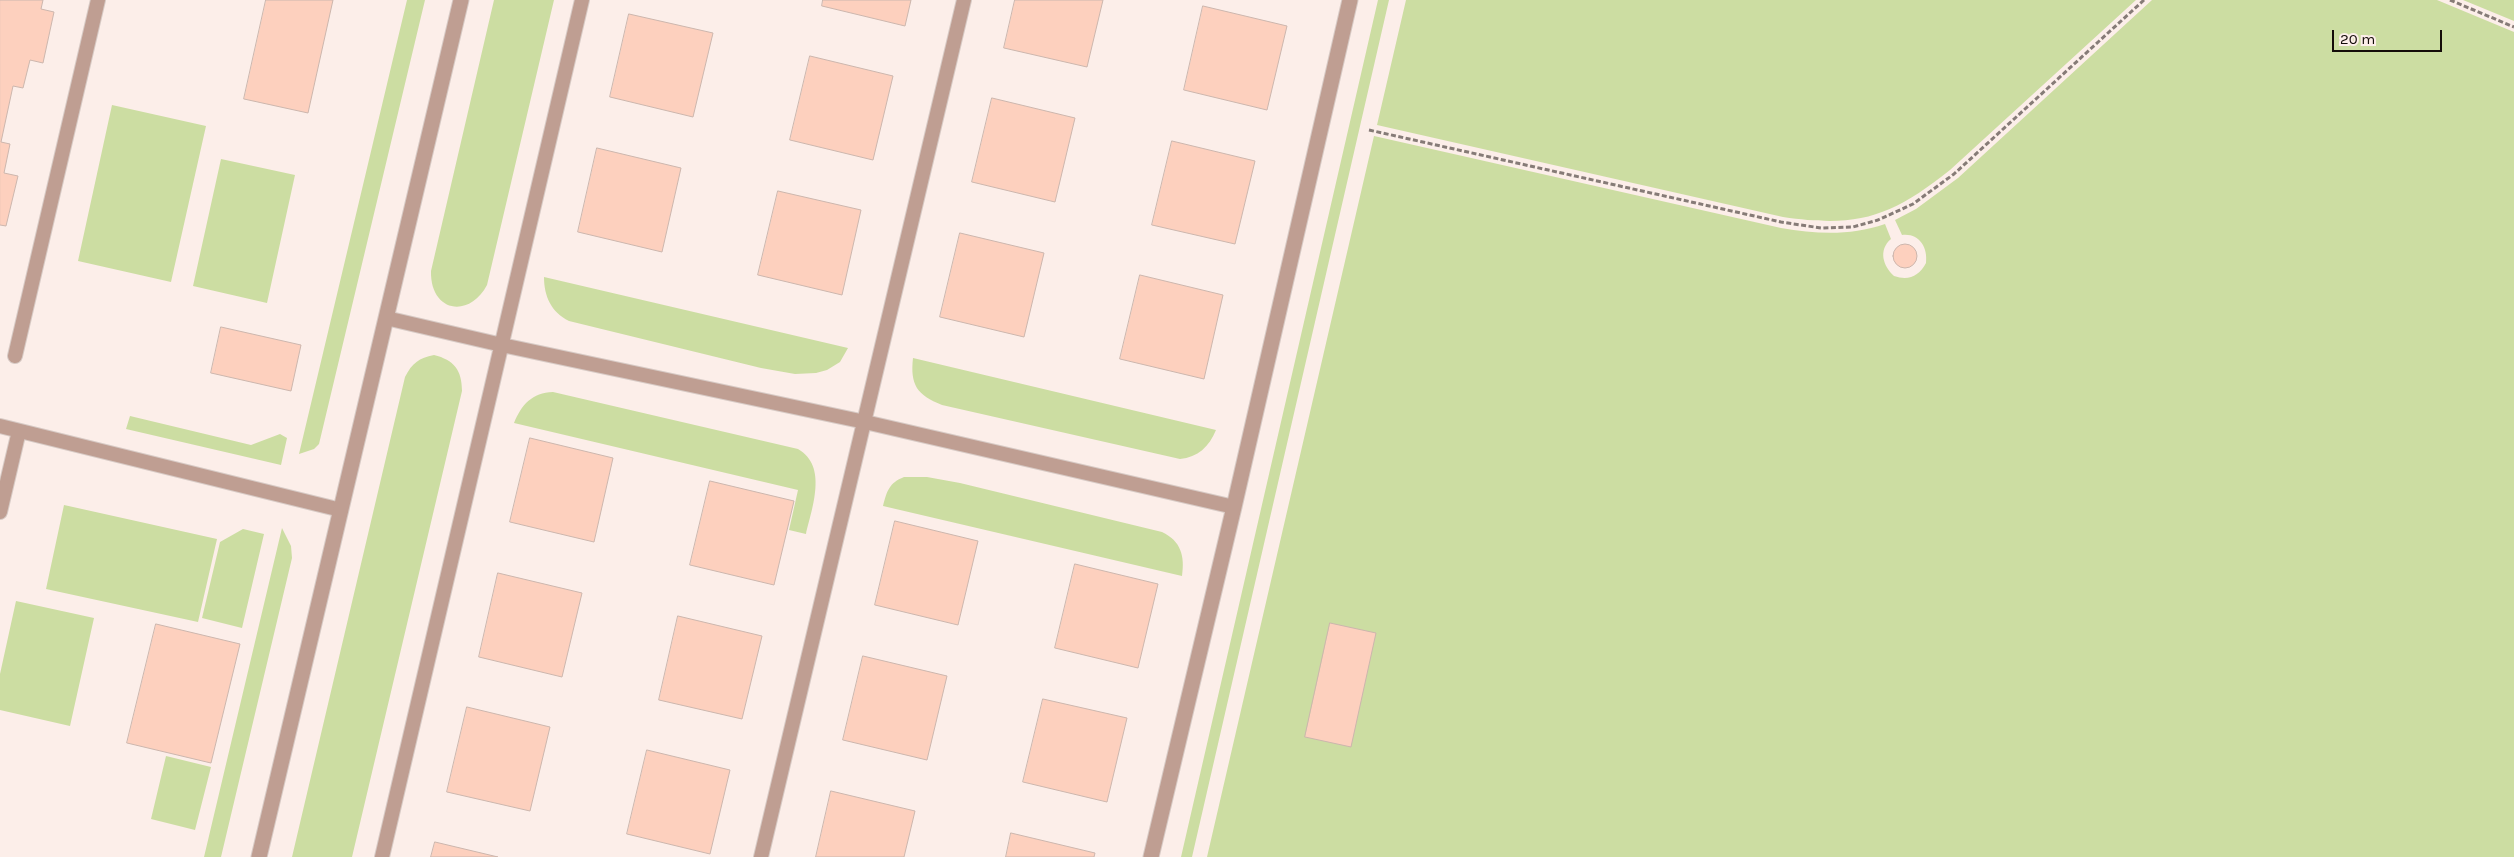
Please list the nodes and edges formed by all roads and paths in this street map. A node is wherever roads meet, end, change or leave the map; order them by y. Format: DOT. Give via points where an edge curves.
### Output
graph roads {
  1 [pos="98,0"];
  2 [pos="461,0"];
  3 [pos="582,0"];
  4 [pos="964,0"];
  5 [pos="1350,0"];
  6 [pos="2144,0"];
  7 [pos="2450,0"];
  8 [pos="2514,27"];
  9 [pos="1369,130"];
  10 [pos="386,318"];
  11 [pos="502,345"];
  12 [pos="15,356"];
  13 [pos="865,422"];
  14 [pos="0,426"];
  15 [pos="19,431"];
  16 [pos="1234,507"];
  17 [pos="340,510"];
  18 [pos="0,512"];
  19 [pos="258,857"];
  20 [pos="382,857"];
  21 [pos="760,857"];
  22 [pos="1151,857"];
  1 -- 12 [label="lane"];
  2 -- 10 [label="street"];
  3 -- 11 [label="lane"];
  4 -- 13 [label="lane"];
  5 -- 16 [label="street"];
  6 -- 9 [label="path" via="1954,174 1913,204 1865,225 1828,228 1781,222"];
  7 -- 8 [label="path"];
  10 -- 11 [label="lane"];
  10 -- 17 [label="street"];
  11 -- 13 [label="lane"];
  11 -- 20 [label="lane"];
  13 -- 16 [label="lane"];
  13 -- 21 [label="lane"];
  14 -- 15 [label="lane"];
  15 -- 17 [label="lane"];
  15 -- 18 [label="lane"];
  16 -- 22 [label="street"];
  17 -- 19 [label="street"];
}
